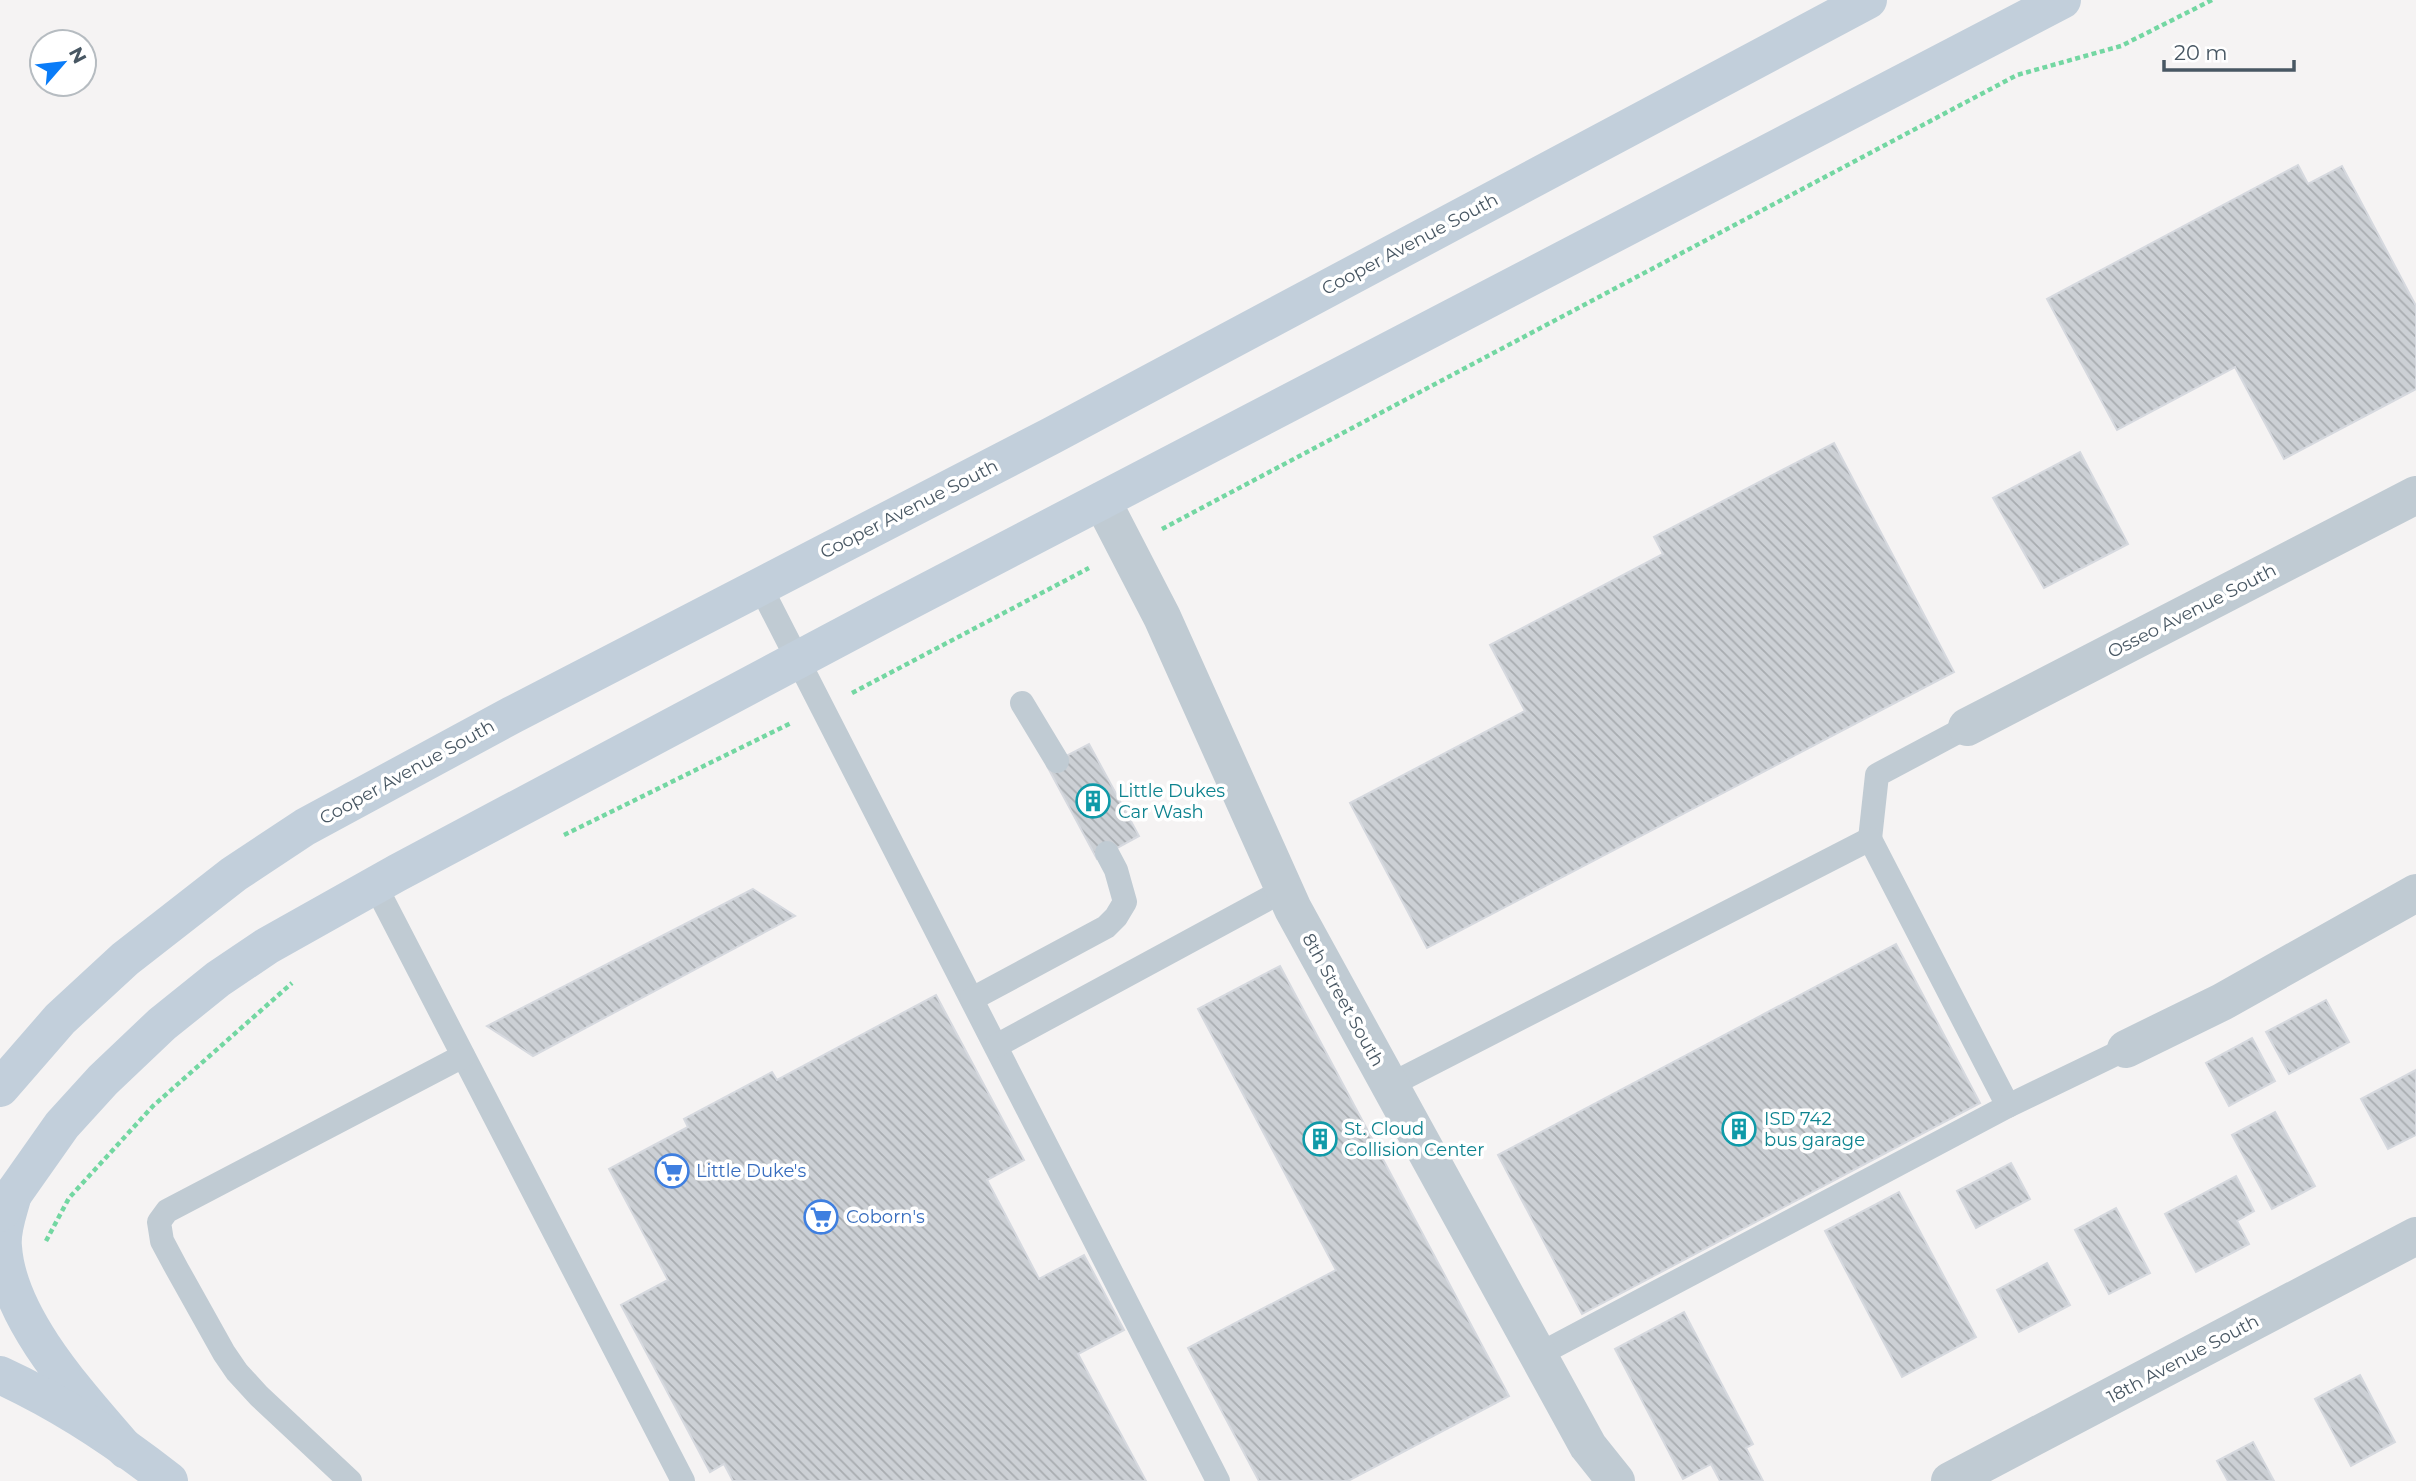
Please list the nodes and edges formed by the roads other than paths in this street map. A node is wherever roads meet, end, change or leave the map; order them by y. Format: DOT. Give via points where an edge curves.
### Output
graph roads {
  1 [pos="1868,0"];
  2 [pos="2062,0"];
  3 [pos="2416,495"];
  4 [pos="1102,501"];
  5 [pos="760,586"];
  6 [pos="797,660"];
  7 [pos="1023,703"];
  8 [pos="1967,727"];
  9 [pos="1058,761"];
  10 [pos="1870,839"];
  11 [pos="1107,853"];
  12 [pos="375,885"];
  13 [pos="1284,890"];
  14 [pos="2416,893"];
  15 [pos="972,999"];
  16 [pos="996,1046"];
  17 [pos="2126,1049"];
  18 [pos="463,1056"];
  19 [pos="1390,1085"];
  20 [pos="0,1088"];
  21 [pos="2008,1106"];
  22 [pos="7,1204"];
  23 [pos="2416,1237"];
  24 [pos="1538,1355"];
  25 [pos="0,1375"];
  26 [pos="126,1450"];
  27 [pos="169,1481"];
  28 [pos="350,1481"];
  29 [pos="683,1481"];
  30 [pos="1218,1481"];
  31 [pos="1616,1481"];
  32 [pos="1950,1481"];
  1 -- 5 [label="main road, Cooper Avenue South"];
  2 -- 4 [label="main road"];
  3 -- 8 [label="street, Osseo Avenue South"];
  4 -- 6 [label="main road"];
  4 -- 13 [label="street, 8th Street South" via="1202,702"];
  5 -- 6 [label="lane"];
  5 -- 20 [label="main road, Cooper Avenue South" via="305,827 234,874 125,959 60,1019"];
  6 -- 12 [label="main road"];
  6 -- 15 [label="lane"];
  7 -- 9 [label="lane"];
  8 -- 10 [label="lane" via="1877,775"];
  10 -- 19 [label="lane"];
  10 -- 21 [label="lane"];
  11 -- 15 [label="lane" via="1125,902 1116,917 1106,927"];
  12 -- 18 [label="lane"];
  12 -- 22 [label="main road" via="267,946 162,1024 62,1125"];
  13 -- 16 [label="lane"];
  13 -- 19 [label="street, 8th Street South"];
  14 -- 17 [label="street" via="2222,1002"];
  15 -- 16 [label="lane"];
  16 -- 30 [label="lane"];
  17 -- 21 [label="lane"];
  18 -- 28 [label="lane" via="167,1212 159,1222 162,1241 237,1372"];
  18 -- 29 [label="lane"];
  19 -- 24 [label="street, 8th Street South"];
  21 -- 24 [label="lane"];
  22 -- 26 [label="main road" via="3,1245 16,1294 50,1356"];
  23 -- 32 [label="street, 18th Avenue South"];
  24 -- 31 [label="street, 8th Street South" via="1588,1446"];
  25 -- 26 [label="main road" via="47,1397"];
  26 -- 27 [label="main road"];
}
